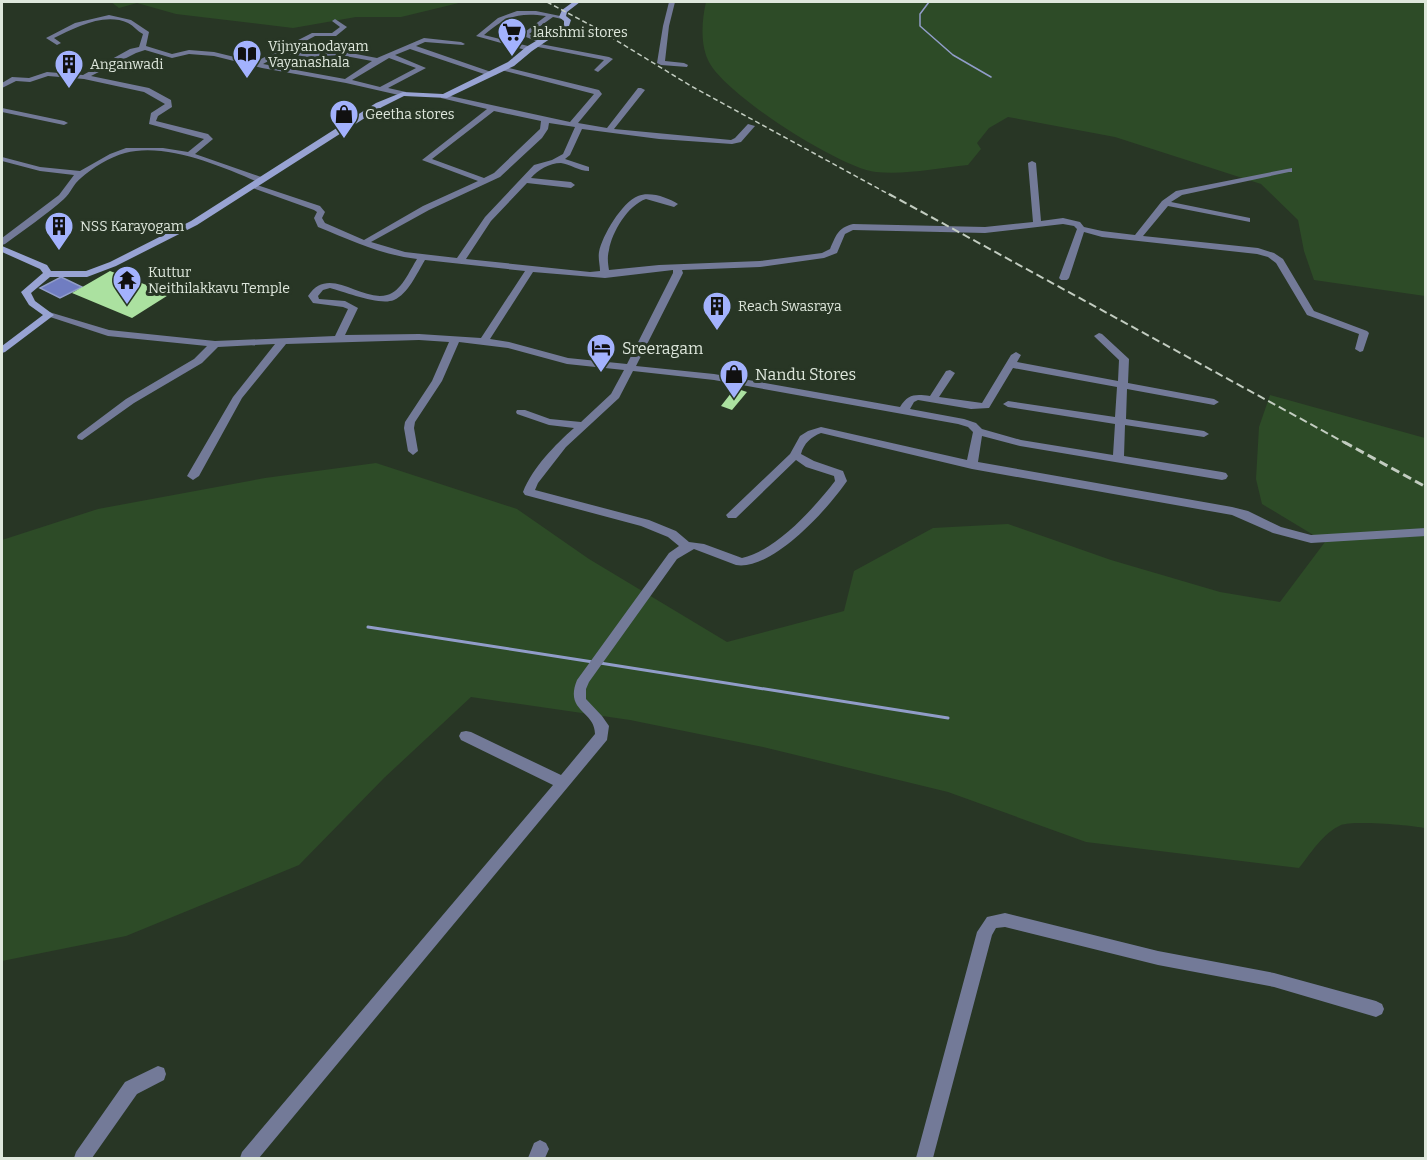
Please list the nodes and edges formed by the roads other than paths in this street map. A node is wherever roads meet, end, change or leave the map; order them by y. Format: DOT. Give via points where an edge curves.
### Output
graph roads {
  1 [pos="577,2"];
  2 [pos="672,2"];
  3 [pos="552,15"];
  4 [pos="562,17"];
  5 [pos="335,21"];
  6 [pos="57,26"];
  7 [pos="68,29"];
  8 [pos="479,36"];
  9 [pos="57,43"];
  10 [pos="461,44"];
  11 [pos="535,45"];
  12 [pos="411,47"];
  13 [pos="142,48"];
  14 [pos="281,51"];
  15 [pos="388,56"];
  16 [pos="441,56"];
  17 [pos="378,60"];
  18 [pos="257,64"];
  19 [pos="684,65"];
  20 [pos="504,68"];
  21 [pos="598,70"];
  22 [pos="493,74"];
  23 [pos="84,77"];
  24 [pos="346,81"];
  25 [pos="2,86"];
  26 [pos="381,89"];
  27 [pos="641,90"];
  28 [pos="403,94"];
  29 [pos="444,96"];
  30 [pos="492,109"];
  31 [pos="2,110"];
  32 [pos="545,120"];
  33 [pos="64,123"];
  34 [pos="575,126"];
  35 [pos="751,126"];
  36 [pos="609,130"];
  37 [pos="189,155"];
  38 [pos="2,159"];
  39 [pos="559,160"];
  40 [pos="1032,163"];
  41 [pos="586,169"];
  42 [pos="1288,170"];
  43 [pos="80,173"];
  44 [pos="261,180"];
  45 [pos="525,180"];
  46 [pos="486,182"];
  47 [pos="570,185"];
  48 [pos="251,186"];
  49 [pos="1165,203"];
  50 [pos="674,204"];
  51 [pos="1247,220"];
  52 [pos="1037,223"];
  53 [pos="1081,229"];
  54 [pos="1137,238"];
  55 [pos="2,242"];
  56 [pos="364,243"];
  57 [pos="2,249"];
  58 [pos="422,258"];
  59 [pos="460,261"];
  60 [pos="677,268"];
  61 [pos="530,270"];
  62 [pos="48,274"];
  63 [pos="605,275"];
  64 [pos="1064,278"];
  65 [pos="49,315"];
  66 [pos="1099,336"];
  67 [pos="338,339"];
  68 [pos="455,340"];
  69 [pos="484,340"];
  70 [pos="283,341"];
  71 [pos="215,344"];
  72 [pos="1360,349"];
  73 [pos="2,350"];
  74 [pos="632,366"];
  75 [pos="950,373"];
  76 [pos="1123,386"];
  77 [pos="933,399"];
  78 [pos="1214,402"];
  79 [pos="1008,404"];
  80 [pos="903,411"];
  81 [pos="521,412"];
  82 [pos="1120,421"];
  83 [pos="582,425"];
  84 [pos="978,430"];
  85 [pos="1204,434"];
  86 [pos="82,437"];
  87 [pos="413,451"];
  88 [pos="795,454"];
  89 [pos="1118,459"];
  90 [pos="972,465"];
  91 [pos="193,476"];
  92 [pos="1222,476"];
  93 [pos="732,515"];
  94 [pos="1425,532"];
  95 [pos="687,546"];
  96 [pos="466,736"];
  97 [pos="563,783"];
  98 [pos="1376,1009"];
  99 [pos="158,1074"];
  100 [pos="82,1158"];
  101 [pos="248,1158"];
  102 [pos="925,1158"];
  1 -- 4 [label="street"];
  2 -- 19 [label="street" via="661,63"];
  3 -- 4 [label="street"];
  3 -- 8 [label="street" via="515,12"];
  3 -- 11 [label="street" via="524,35"];
  4 -- 11 [label="street" via="568,20 567,26"];
  5 -- 14 [label="street" via="344,27 334,34 314,34"];
  6 -- 7 [label="street"];
  7 -- 9 [label="street" via="49,38"];
  7 -- 13 [label="street" via="116,17 147,33"];
  8 -- 10 [label="street"];
  8 -- 11 [label="street"];
  10 -- 12 [label="street" via="428,39"];
  10 -- 16 [label="street"];
  11 -- 20 [label="street"];
  11 -- 21 [label="street" via="609,60"];
  12 -- 15 [label="street"];
  12 -- 16 [label="street"];
  13 -- 18 [label="street" via="172,56 208,53"];
  13 -- 23 [label="street"];
  14 -- 17 [label="street" via="308,55 340,53"];
  14 -- 18 [label="street"];
  15 -- 17 [label="street"];
  15 -- 26 [label="street" via="422,68"];
  16 -- 22 [label="street"];
  17 -- 24 [label="street"];
  18 -- 24 [label="street"];
  20 -- 22 [label="street"];
  20 -- 34 [label="street" via="596,92"];
  22 -- 29 [label="street"];
  23 -- 25 [label="street" via="47,74 30,80 15,79"];
  23 -- 37 [label="street" via="146,90 168,102 152,122 209,139"];
  24 -- 26 [label="street"];
  26 -- 28 [label="street"];
  27 -- 36 [label="street"];
  28 -- 29 [label="street"];
  28 -- 44 [label="street" via="350,122"];
  29 -- 30 [label="street"];
  30 -- 32 [label="street"];
  30 -- 46 [label="street" via="426,160"];
  31 -- 33 [label="street"];
  32 -- 34 [label="street"];
  32 -- 46 [label="street" via="544,129 532,143"];
  34 -- 36 [label="street"];
  34 -- 39 [label="street" via="566,155"];
  35 -- 36 [label="street" via="732,142 669,140"];
  37 -- 43 [label="street" via="131,149"];
  37 -- 44 [label="street" via="215,160"];
  38 -- 43 [label="street" via="40,169"];
  39 -- 41 [label="street"];
  39 -- 45 [label="street" via="537,167"];
  40 -- 52 [label="street"];
  42 -- 49 [label="street" via="1179,193"];
  43 -- 55 [label="street" via="63,195"];
  44 -- 48 [label="street"];
  45 -- 47 [label="street"];
  45 -- 59 [label="street" via="488,219"];
  46 -- 56 [label="street" via="418,212"];
  48 -- 56 [label="street" via="317,208 321,225"];
  48 -- 62 [label="street" via="194,223 100,270"];
  49 -- 51 [label="street"];
  49 -- 54 [label="street"];
  50 -- 63 [label="street" via="637,199 608,238 603,257"];
  52 -- 53 [label="street" via="1071,222"];
  52 -- 60 [label="street" via="985,230 845,229 834,250 824,255 760,264"];
  53 -- 54 [label="street"];
  53 -- 64 [label="street"];
  54 -- 72 [label="street" via="1271,255 1280,261 1310,313 1364,333"];
  56 -- 58 [label="street"];
  57 -- 62 [label="street" via="44,267"];
  58 -- 59 [label="street"];
  58 -- 67 [label="street" via="403,288 391,298 330,285 316,292 316,301 353,308"];
  59 -- 61 [label="street"];
  60 -- 63 [label="street"];
  60 -- 74 [label="street" via="671,289"];
  61 -- 63 [label="street"];
  61 -- 69 [label="street"];
  62 -- 65 [label="street" via="26,292 32,304"];
  65 -- 71 [label="street" via="108,333"];
  65 -- 73 [label="street"];
  66 -- 76 [label="street" via="1124,359"];
  67 -- 68 [label="street"];
  67 -- 70 [label="street"];
  68 -- 69 [label="street"];
  68 -- 87 [label="street" via="430,393 410,422"];
  69 -- 74 [label="street" via="567,361"];
  70 -- 71 [label="street"];
  70 -- 91 [label="street" via="238,397"];
  71 -- 86 [label="street" via="198,361 130,401"];
  74 -- 80 [label="street"];
  74 -- 83 [label="street" via="611,401"];
  75 -- 77 [label="street"];
  76 -- 77 [label="street" via="1013,359 985,406"];
  76 -- 78 [label="street"];
  76 -- 82 [label="street"];
  77 -- 80 [label="street" via="914,397"];
  79 -- 82 [label="street"];
  80 -- 84 [label="street" via="960,421"];
  81 -- 83 [label="street" via="549,422"];
  82 -- 85 [label="street"];
  82 -- 89 [label="street"];
  83 -- 95 [label="street" via="561,445 533,482 530,492 645,523 672,534"];
  84 -- 89 [label="street" via="1020,443"];
  84 -- 90 [label="street"];
  88 -- 90 [label="street" via="809,433 821,430"];
  88 -- 93 [label="street"];
  88 -- 95 [label="street" via="800,460 840,474 841,481 779,544 748,562"];
  89 -- 92 [label="street"];
  90 -- 94 [label="street" via="1232,511 1311,539"];
  95 -- 97 [label="street" via="673,556 583,680 577,692 578,701 598,720 602,736"];
  96 -- 97 [label="street"];
  97 -- 101 [label="street"];
  98 -- 102 [label="street" via="1274,980 1158,958 1005,920 992,922 985,932"];
  99 -- 100 [label="street" via="131,1088"];
}
